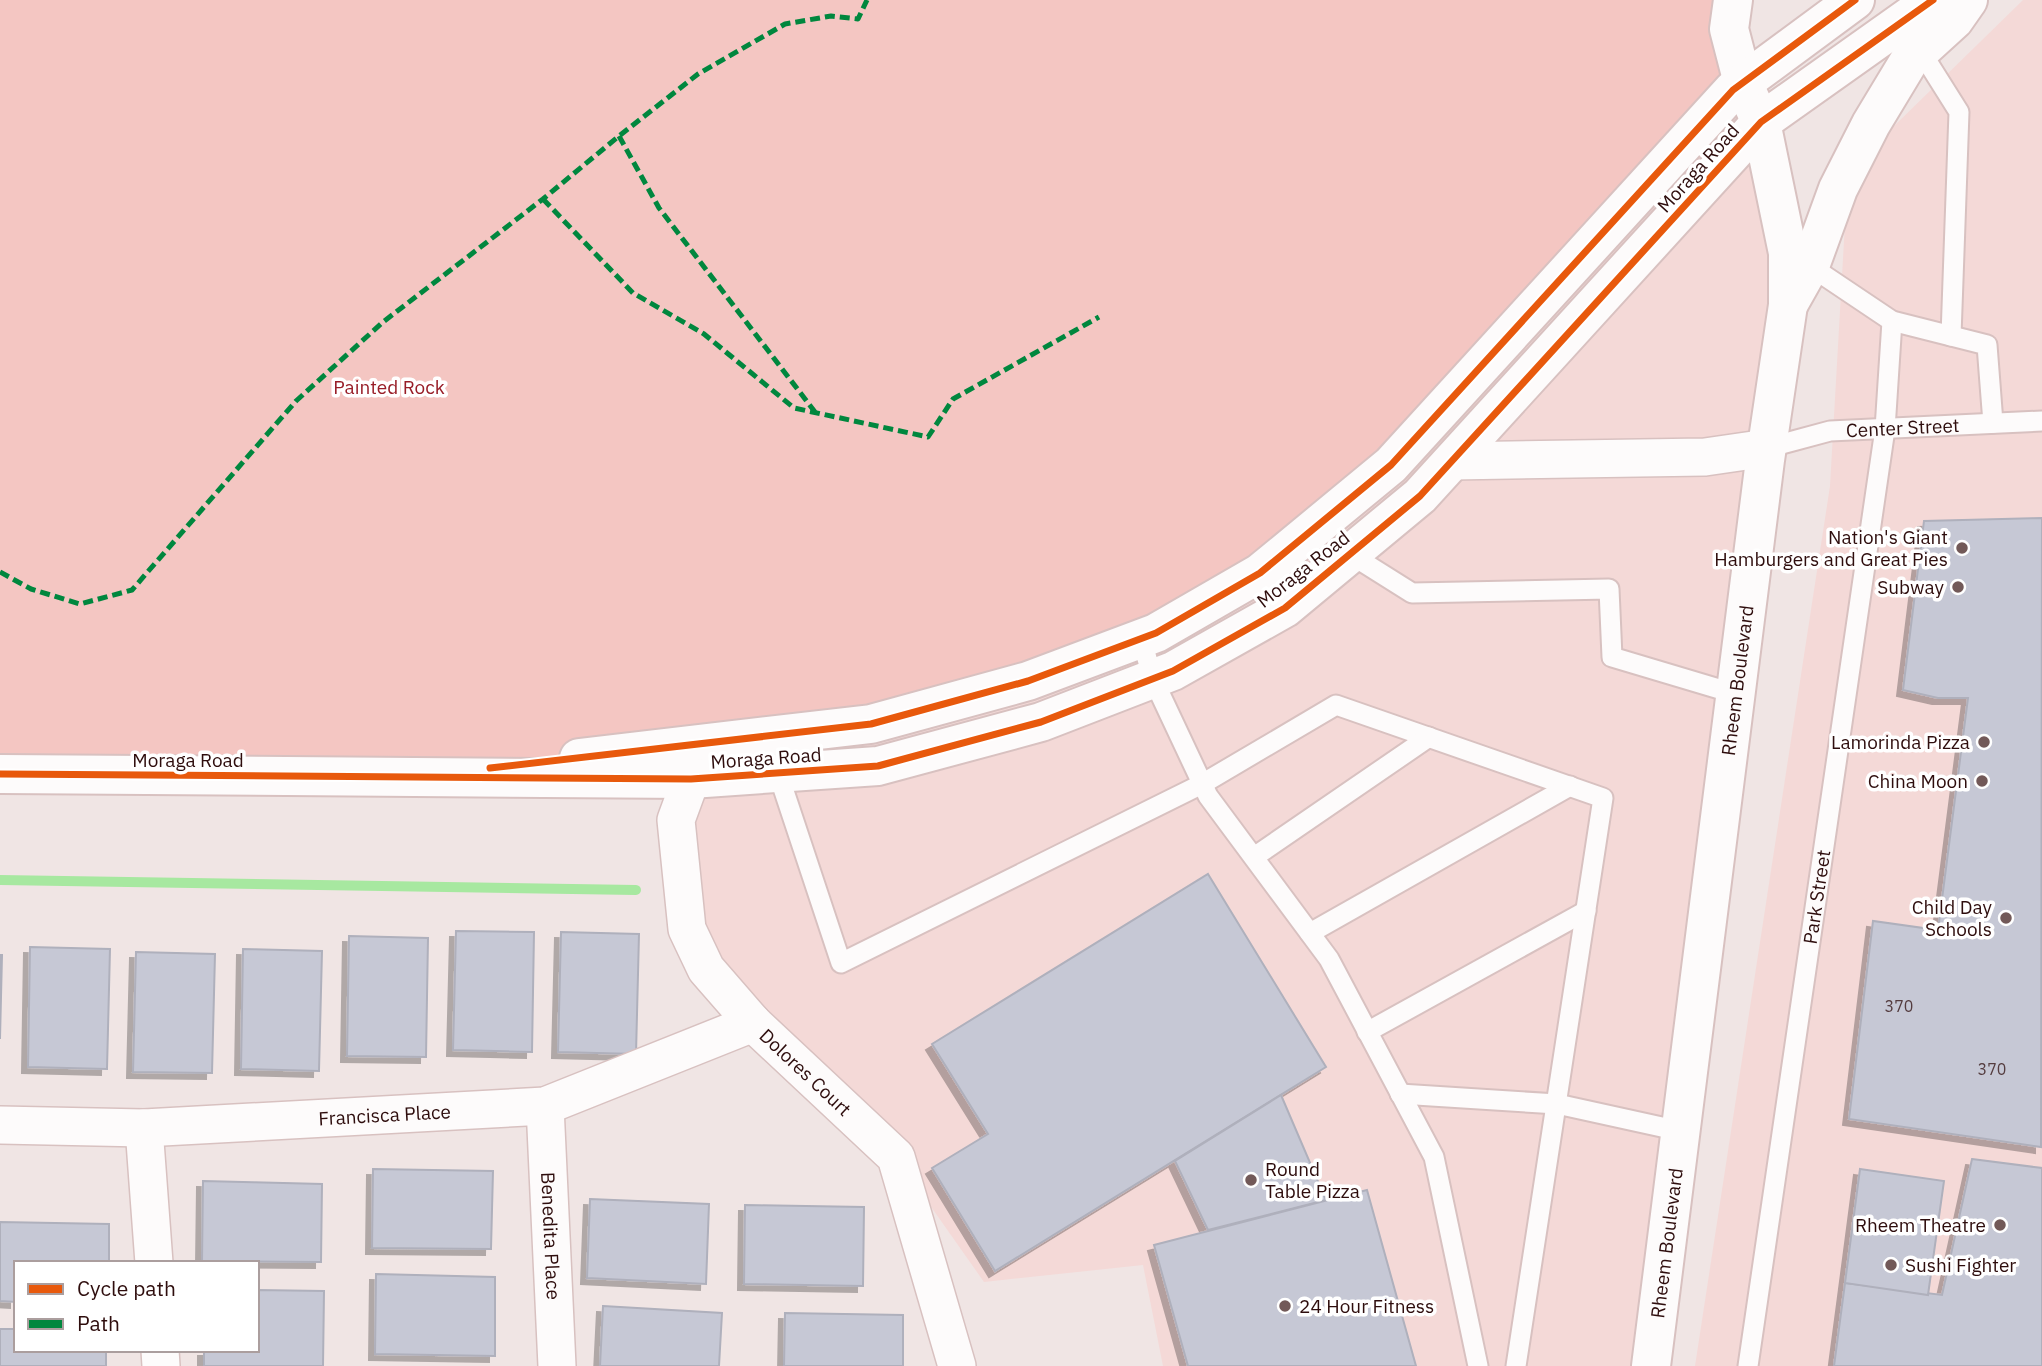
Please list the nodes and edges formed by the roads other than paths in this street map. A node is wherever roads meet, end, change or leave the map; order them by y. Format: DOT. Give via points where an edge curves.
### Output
graph roads {
  1 [pos="1732,0"];
  2 [pos="1855,0"];
  3 [pos="1934,0"];
  4 [pos="1968,0"];
  5 [pos="1920,50"];
  6 [pos="1743,83"];
  7 [pos="1761,122"];
  8 [pos="1810,265"];
  9 [pos="1788,305"];
  10 [pos="1892,321"];
  11 [pos="1951,336"];
  12 [pos="2042,421"];
  13 [pos="1993,423"];
  14 [pos="1885,429"];
  15 [pos="1767,448"];
  16 [pos="1452,461"];
  17 [pos="1350,554"];
  18 [pos="1141,638"];
  19 [pos="1153,679"];
  20 [pos="1736,694"];
  21 [pos="1429,737"];
  22 [pos="778,773"];
  23 [pos="0,774"];
  24 [pos="417,776"];
  25 [pos="691,779"];
  26 [pos="1202,784"];
  27 [pos="1570,786"];
  28 [pos="1254,857"];
  29 [pos="1586,911"];
  30 [pos="1310,933"];
  31 [pos="753,1023"];
  32 [pos="1367,1032"];
  33 [pos="1400,1094"];
  34 [pos="1556,1104"];
  35 [pos="545,1106"];
  36 [pos="0,1125"];
  37 [pos="145,1128"];
  38 [pos="1680,1131"];
  39 [pos="154,1261"];
  40 [pos="557,1366"];
  41 [pos="957,1366"];
  42 [pos="1478,1366"];
  43 [pos="1517,1366"];
  44 [pos="1651,1366"];
  45 [pos="1748,1366"];
  1 -- 6 [label="main road, Rheem Boulevard" via="1729,29"];
  2 -- 6 [label="main road, Moraga Road"];
  3 -- 7 [label="main road, Moraga Road"];
  4 -- 5 [label="main road" via="1954,20"];
  5 -- 8 [label="main road" via="1871,124 1843,178"];
  5 -- 11 [label="lane" via="1959,112"];
  6 -- 7 [label="main road, Rheem Boulevard"];
  6 -- 18 [label="main road, Moraga Road" via="1391,465 1260,573"];
  7 -- 9 [label="main road, Rheem Boulevard" via="1788,253"];
  7 -- 16 [label="main road, Moraga Road"];
  8 -- 9 [label="main road"];
  8 -- 10 [label="lane"];
  9 -- 15 [label="main road, Rheem Boulevard"];
  10 -- 11 [label="lane"];
  10 -- 14 [label="lane, Park Street"];
  11 -- 13 [label="lane" via="1987,345"];
  12 -- 13 [label="lane, Center Street"];
  13 -- 14 [label="lane, Center Street"];
  14 -- 15 [label="lane, Center Street" via="1830,431"];
  14 -- 45 [label="lane, Park Street"];
  15 -- 16 [label="street" via="1705,457"];
  15 -- 20 [label="main road, Rheem Boulevard"];
  16 -- 17 [label="main road, Moraga Road" via="1420,496"];
  17 -- 19 [label="main road, Moraga Road" via="1285,608"];
  17 -- 20 [label="lane" via="1412,593 1609,589 1612,657"];
  18 -- 19 [label="lane"];
  18 -- 24 [label="main road, Moraga Road" via="1028,681 872,724"];
  19 -- 22 [label="main road, Moraga Road" via="1041,722 878,766"];
  19 -- 26 [label="lane"];
  20 -- 38 [label="main road, Rheem Boulevard"];
  21 -- 26 [label="lane" via="1336,705"];
  21 -- 27 [label="lane"];
  21 -- 28 [label="lane"];
  22 -- 25 [label="main road, Moraga Road"];
  22 -- 26 [label="lane" via="841,963"];
  23 -- 24 [label="main road, Moraga Road"];
  24 -- 25 [label="main road, Moraga Road"];
  25 -- 31 [label="street, Dolores Court" via="676,820 687,929 706,969"];
  26 -- 28 [label="lane"];
  27 -- 29 [label="lane" via="1603,798"];
  27 -- 30 [label="lane"];
  28 -- 30 [label="lane"];
  29 -- 32 [label="lane"];
  29 -- 34 [label="lane"];
  30 -- 32 [label="lane"];
  31 -- 35 [label="street, Francisca Place"];
  31 -- 41 [label="street, Dolores Court" via="896,1157"];
  32 -- 33 [label="lane"];
  33 -- 34 [label="lane"];
  33 -- 42 [label="lane" via="1434,1157"];
  34 -- 38 [label="lane"];
  34 -- 43 [label="lane"];
  35 -- 37 [label="street, Francisca Place"];
  35 -- 40 [label="street, Benedita Place"];
  36 -- 37 [label="street, Francisca Place"];
  37 -- 39 [label="street"];
  38 -- 44 [label="main road, Rheem Boulevard"];
}
